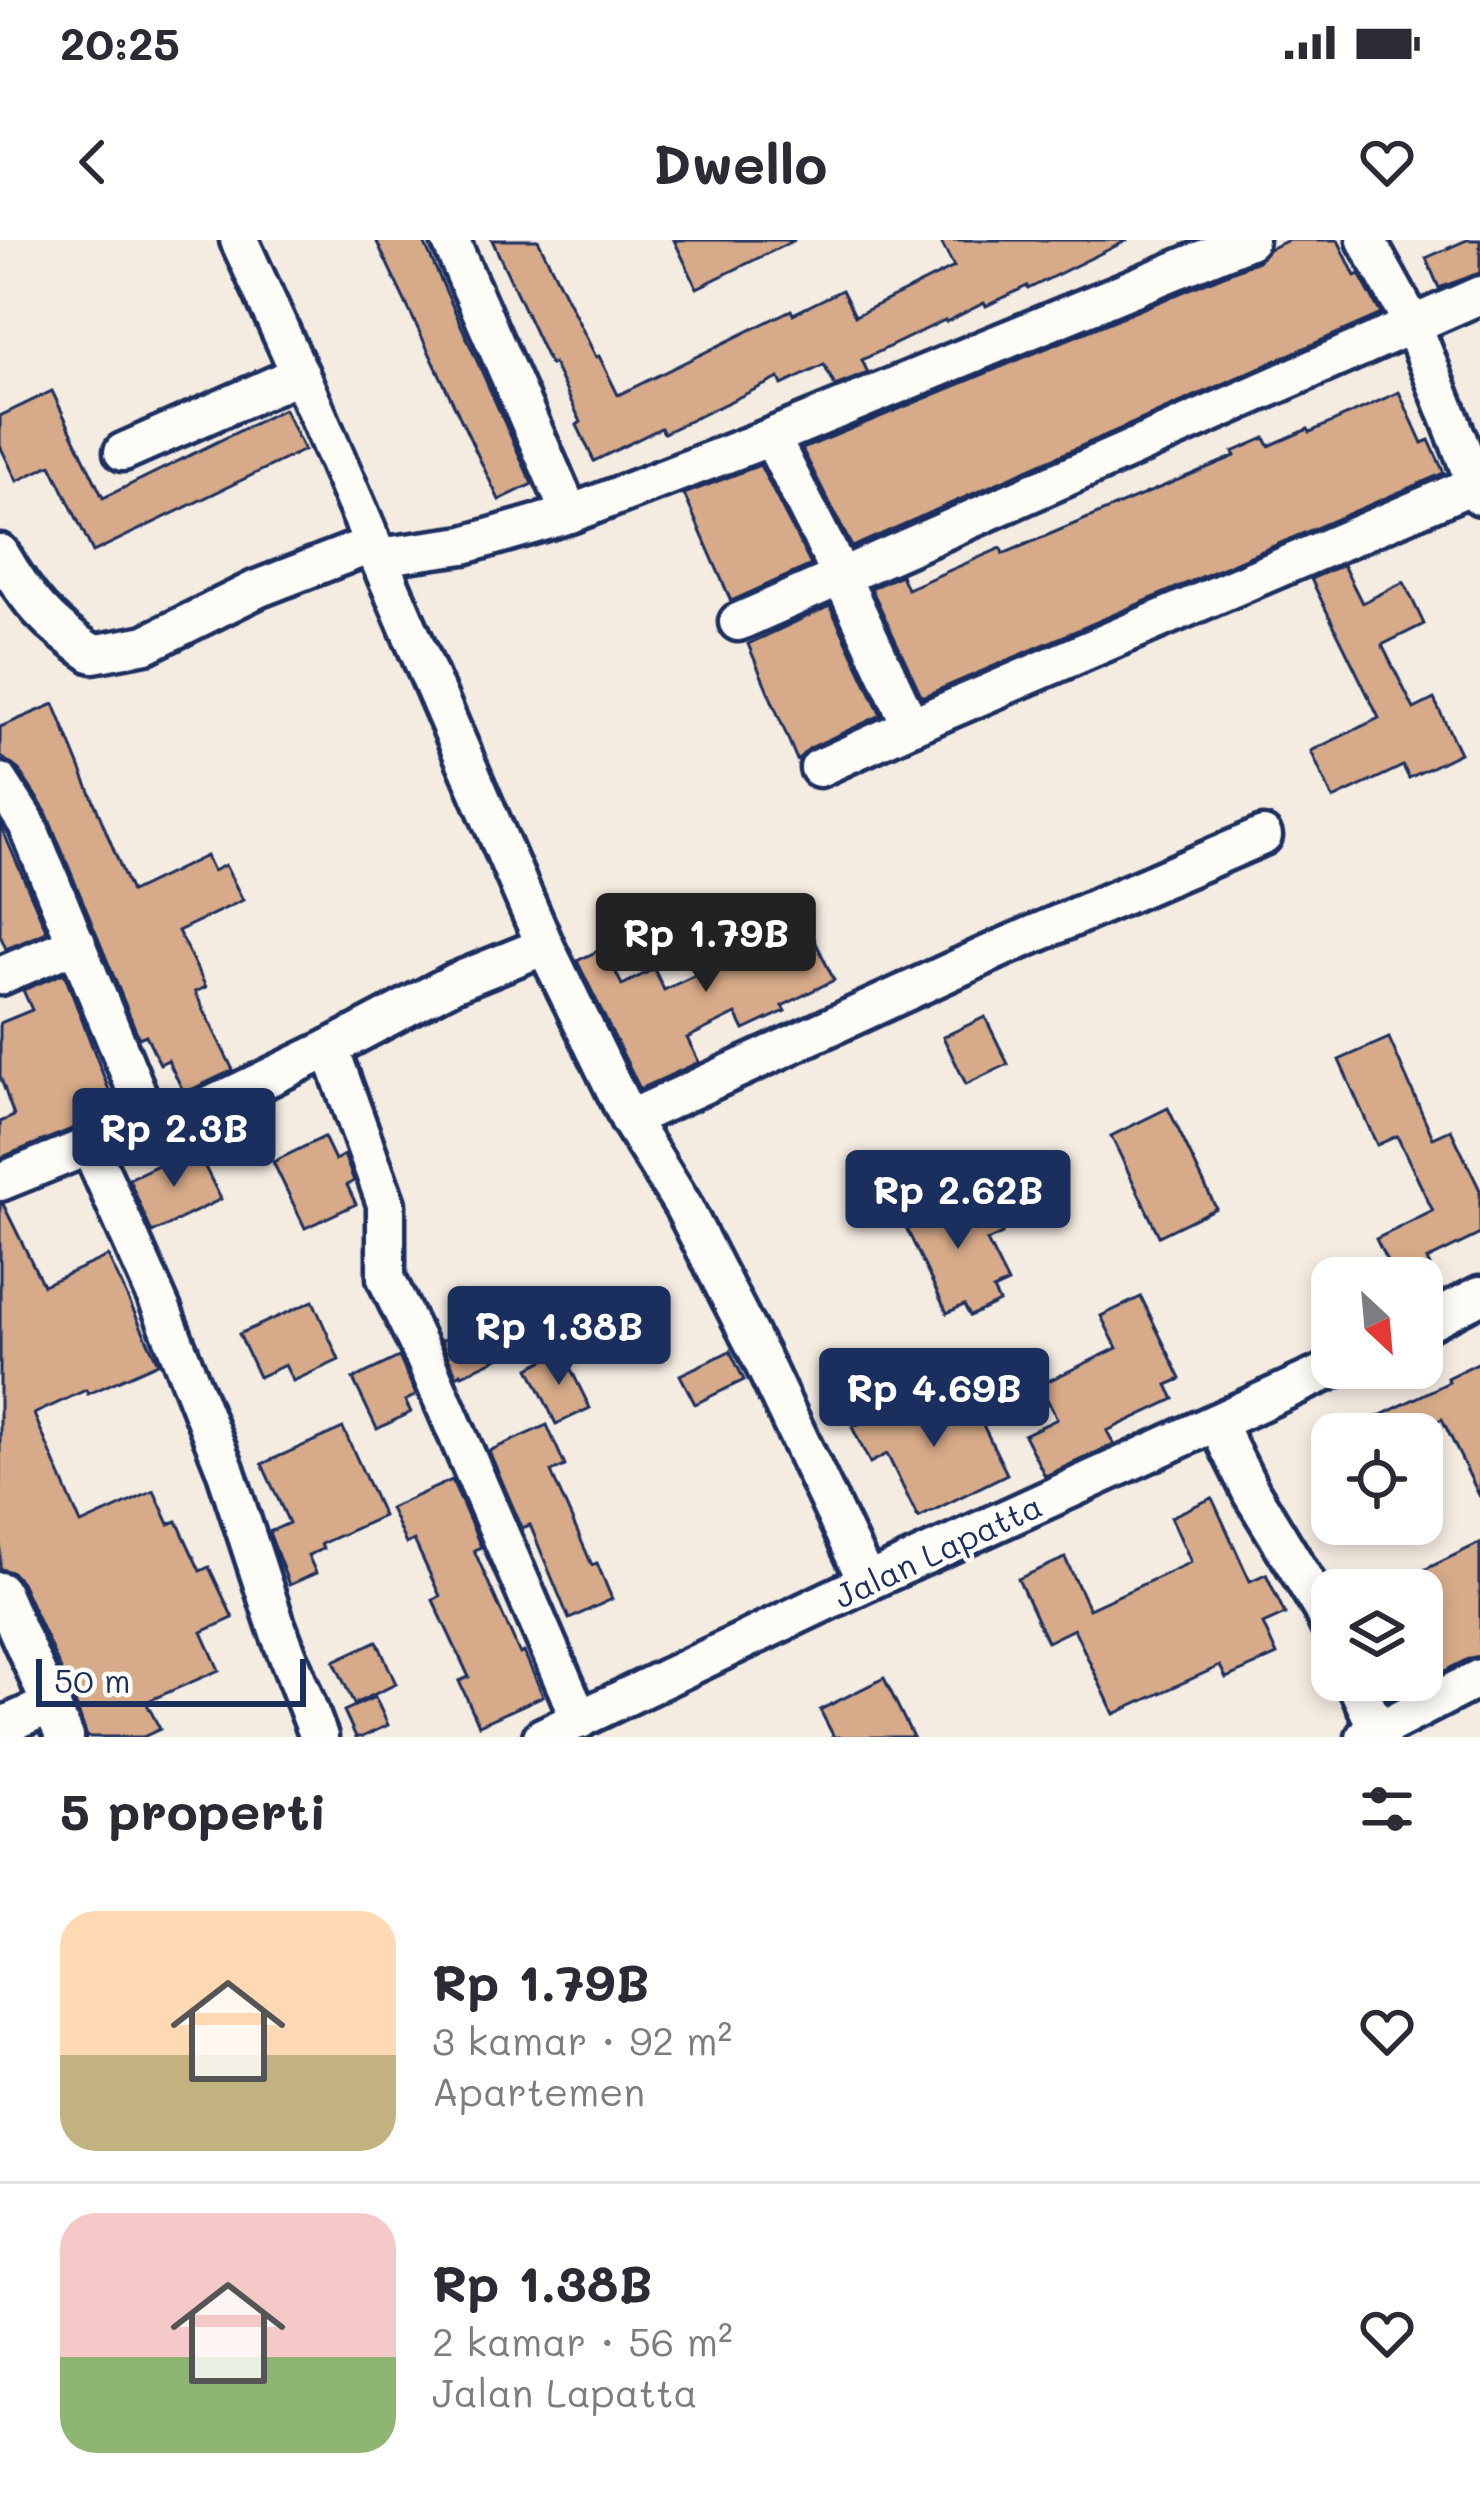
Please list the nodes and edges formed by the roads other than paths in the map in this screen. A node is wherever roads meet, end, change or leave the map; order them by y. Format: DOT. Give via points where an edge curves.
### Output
graph roads {
  1 [pos="239,240"];
  2 [pos="450,240"];
  3 [pos="1249,240"];
  4 [pos="1366,240"];
  5 [pos="1480,295"];
  6 [pos="1413,325"];
  7 [pos="301,374"];
  8 [pos="771,436"];
  9 [pos="122,452"];
  10 [pos="1478,488"];
  11 [pos="570,514"];
  12 [pos="376,550"];
  13 [pos="0,553"];
  14 [pos="842,576"];
  15 [pos="738,622"];
  16 [pos="911,726"];
  17 [pos="819,768"];
  18 [pos="0,782"];
  19 [pos="1263,836"];
  20 [pos="77,943"];
  21 [pos="545,946"];
  22 [pos="0,976"];
  23 [pos="330,1048"];
  24 [pos="629,1119"];
  25 [pos="152,1129"];
  26 [pos="90,1147"];
  27 [pos="0,1182"];
  28 [pos="1480,1294"];
  29 [pos="1443,1313"];
  30 [pos="1311,1379"];
  31 [pos="1216,1424"];
  32 [pos="867,1582"];
  33 [pos="0,1591"];
  34 [pos="1311,1591"];
  35 [pos="1480,1678"];
  36 [pos="1362,1701"];
  37 [pos="58,1720"];
  38 [pos="580,1720"];
  39 [pos="0,1727"];
  40 [pos="1375,1735"];
  41 [pos="319,1737"];
  42 [pos="542,1737"];
  1 -- 7 [label="street"];
  2 -- 11 [label="street"];
  3 -- 8 [label="street"];
  4 -- 6 [label="street"];
  5 -- 6 [label="street"];
  6 -- 10 [label="street"];
  6 -- 14 [label="street"];
  7 -- 9 [label="street"];
  7 -- 12 [label="street"];
  8 -- 11 [label="street"];
  8 -- 14 [label="street"];
  10 -- 16 [label="street"];
  11 -- 12 [label="street" via="464,545"];
  12 -- 13 [label="street" via="257,589 146,644 93,654 32,604"];
  12 -- 21 [label="street"];
  14 -- 15 [label="street"];
  14 -- 16 [label="street"];
  16 -- 17 [label="street"];
  18 -- 20 [label="street" via="27,824"];
  19 -- 24 [label="street"];
  20 -- 22 [label="street"];
  20 -- 25 [label="street"];
  21 -- 23 [label="street" via="453,983"];
  21 -- 24 [label="street"];
  23 -- 25 [label="street"];
  23 -- 38 [label="street" via="386,1204 386,1278"];
  24 -- 32 [label="street" via="714,1265"];
  25 -- 26 [label="street"];
  26 -- 27 [label="street"];
  26 -- 41 [label="street" via="225,1469"];
  28 -- 29 [label="street"];
  30 -- 31 [label="street, Jalan Lapatta"];
  31 -- 32 [label="street, Jalan Lapatta"];
  31 -- 34 [label="street"];
  32 -- 38 [label="street, Jalan Lapatta"];
  33 -- 37 [label="street"];
  35 -- 40 [label="street"];
  36 -- 40 [label="street"];
  37 -- 39 [label="street"];
  38 -- 42 [label="street, Jalan Lapatta"];
}
